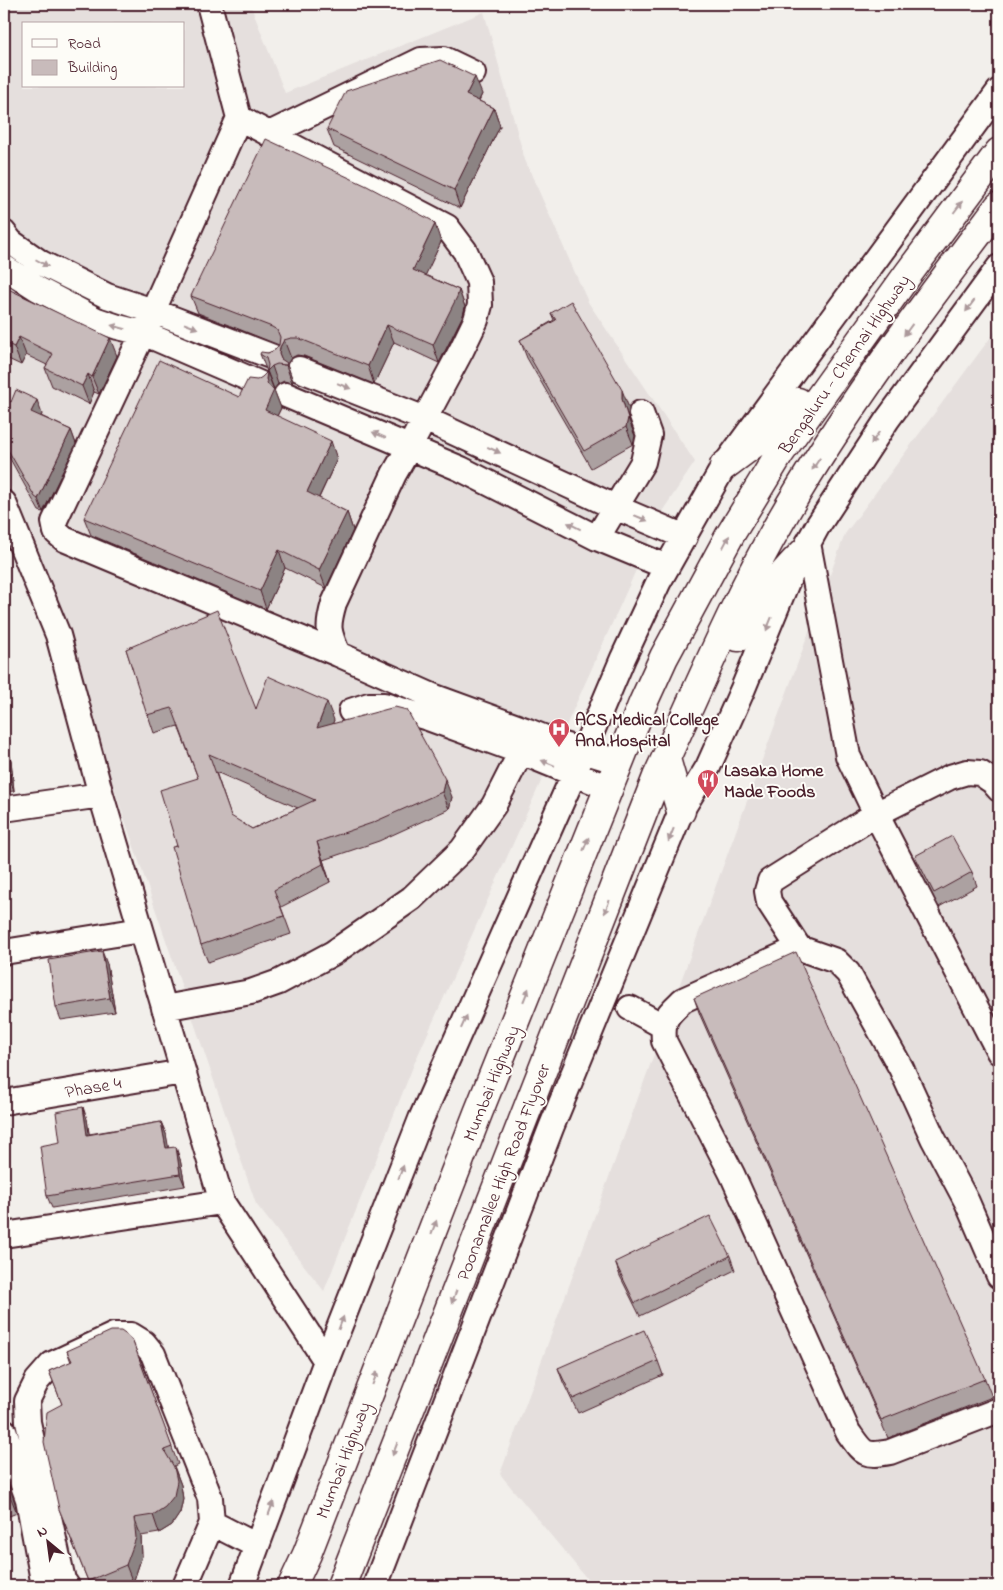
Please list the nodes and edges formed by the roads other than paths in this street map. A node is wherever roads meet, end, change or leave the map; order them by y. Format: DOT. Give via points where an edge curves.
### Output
graph roads {
  1 [pos="209,4"];
  2 [pos="473,72"];
  3 [pos="999,91"];
  4 [pos="239,118"];
  5 [pos="269,134"];
  6 [pos="999,152"];
  7 [pos="999,206"];
  8 [pos="4,233"];
  9 [pos="936,236"];
  10 [pos="4,267"];
  11 [pos="999,267"];
  12 [pos="153,311"];
  13 [pos="144,333"];
  14 [pos="273,357"];
  15 [pos="299,368"];
  16 [pos="261,384"];
  17 [pos="286,395"];
  18 [pos="641,413"];
  19 [pos="425,418"];
  20 [pos="409,448"];
  21 [pos="724,466"];
  22 [pos="4,503"];
  23 [pos="615,507"];
  24 [pos="685,536"];
  25 [pos="597,538"];
  26 [pos="805,548"];
  27 [pos="659,563"];
  28 [pos="704,585"];
  29 [pos="338,654"];
  30 [pos="694,695"];
  31 [pos="432,707"];
  32 [pos="351,711"];
  33 [pos="525,741"];
  34 [pos="583,751"];
  35 [pos="666,759"];
  36 [pos="619,762"];
  37 [pos="574,774"];
  38 [pos="609,788"];
  39 [pos="999,789"];
  40 [pos="100,795"];
  41 [pos="4,809"];
  42 [pos="681,811"];
  43 [pos="876,814"];
  44 [pos="141,930"];
  45 [pos="799,948"];
  46 [pos="4,952"];
  47 [pos="164,1008"];
  48 [pos="630,1008"];
  49 [pos="663,1026"];
  50 [pos="999,1052"];
  51 [pos="183,1072"];
  52 [pos="4,1102"];
  53 [pos="222,1202"];
  54 [pos="4,1235"];
  55 [pos="999,1276"];
  56 [pos="326,1361"];
  57 [pos="999,1410"];
  58 [pos="4,1431"];
  59 [pos="350,1442"];
  60 [pos="212,1523"];
  61 [pos="257,1546"];
  62 [pos="44,1586"];
  63 [pos="67,1586"];
  64 [pos="185,1586"];
  65 [pos="242,1586"];
  66 [pos="292,1586"];
  67 [pos="310,1586"];
  68 [pos="341,1586"];
  69 [pos="375,1586"];
  1 -- 4 [label="street"];
  2 -- 5 [label="street" via="444,59 421,60"];
  3 -- 21 [label="street"];
  4 -- 5 [label="street"];
  4 -- 12 [label="street"];
  5 -- 19 [label="street" via="447,227 465,250 479,282 480,305 461,351"];
  9 -- 6 [label="highway, Bengaluru - Chennai Highway, one-way"];
  7 -- 30 [label="highway, Bengaluru - Chennai Highway, one-way" via="855,403 780,521"];
  8 -- 12 [label="street, one-way" via="11,242 41,263 107,296"];
  9 -- 21 [label="highway" via="902,266 776,428"];
  28 -- 9 [label="highway, Bengaluru - Chennai Highway, one-way" via="780,453"];
  13 -- 10 [label="street, one-way" via="97,320"];
  11 -- 26 [label="street, one-way" via="887,420"];
  12 -- 13 [label="street"];
  12 -- 14 [label="street, one-way"];
  13 -- 16 [label="street"];
  13 -- 29 [label="street" via="54,522 56,532 64,539"];
  15 -- 19 [label="street, one-way"];
  20 -- 17 [label="street, one-way"];
  18 -- 23 [label="street" via="649,436 643,462"];
  19 -- 20 [label="street"];
  19 -- 23 [label="street, one-way"];
  25 -- 20 [label="street, one-way" via="462,469"];
  20 -- 29 [label="street" via="334,602 329,632"];
  21 -- 24 [label="street"];
  22 -- 40 [label="street" via="58,635"];
  23 -- 24 [label="street, one-way"];
  23 -- 25 [label="street"];
  24 -- 27 [label="street"];
  25 -- 27 [label="street"];
  26 -- 30 [label="highway" via="767,592 723,661"];
  26 -- 42 [label="street, one-way" via="775,609 708,767"];
  26 -- 43 [label="street" via="848,756"];
  27 -- 34 [label="street" via="659,581"];
  28 -- 36 [label="highway, Mumbai Highway" via="664,657"];
  29 -- 31 [label="street"];
  30 -- 35 [label="highway"];
  31 -- 32 [label="street" via="369,705"];
  31 -- 33 [label="street"];
  33 -- 34 [label="street"];
  37 -- 33 [label="street, one-way"];
  33 -- 47 [label="street" via="494,805 462,850 412,898 333,953 279,982 251,992"];
  34 -- 36 [label="street"];
  34 -- 37 [label="street"];
  35 -- 42 [label="highway"];
  35 -- 68 [label="highway, Poonamallee High Road Flyover, one-way"];
  36 -- 38 [label="highway, Mumbai Highway"];
  37 -- 38 [label="street"];
  56 -- 37 [label="street, one-way" via="421,1119"];
  59 -- 38 [label="highway, Mumbai Highway, one-way"];
  39 -- 43 [label="street" via="980,773 967,772 950,777"];
  40 -- 41 [label="street"];
  40 -- 44 [label="street"];
  42 -- 69 [label="street, one-way" via="551,1128"];
  43 -- 45 [label="street" via="770,881 767,891 769,902"];
  43 -- 50 [label="street"];
  44 -- 46 [label="street"];
  44 -- 47 [label="street"];
  45 -- 49 [label="street" via="683,1000 668,1014"];
  45 -- 55 [label="street" via="836,961 848,973 901,1068 967,1202"];
  47 -- 51 [label="street"];
  48 -- 49 [label="street"];
  49 -- 57 [label="street" via="664,1041 732,1174 848,1432 860,1449 873,1455 890,1452"];
  51 -- 52 [label="street, Phase 4"];
  51 -- 53 [label="street"];
  53 -- 54 [label="street"];
  53 -- 56 [label="street"];
  61 -- 56 [label="street, one-way"];
  58 -- 62 [label="street" via="28,1499"];
  59 -- 66 [label="highway, Mumbai Highway"];
  59 -- 67 [label="highway" via="336,1505"];
  60 -- 61 [label="street"];
  60 -- 63 [label="street" via="210,1498 153,1354 131,1335 114,1336 52,1364 37,1381 27,1401 30,1432"];
  60 -- 64 [label="street"];
  61 -- 65 [label="street"];
}
